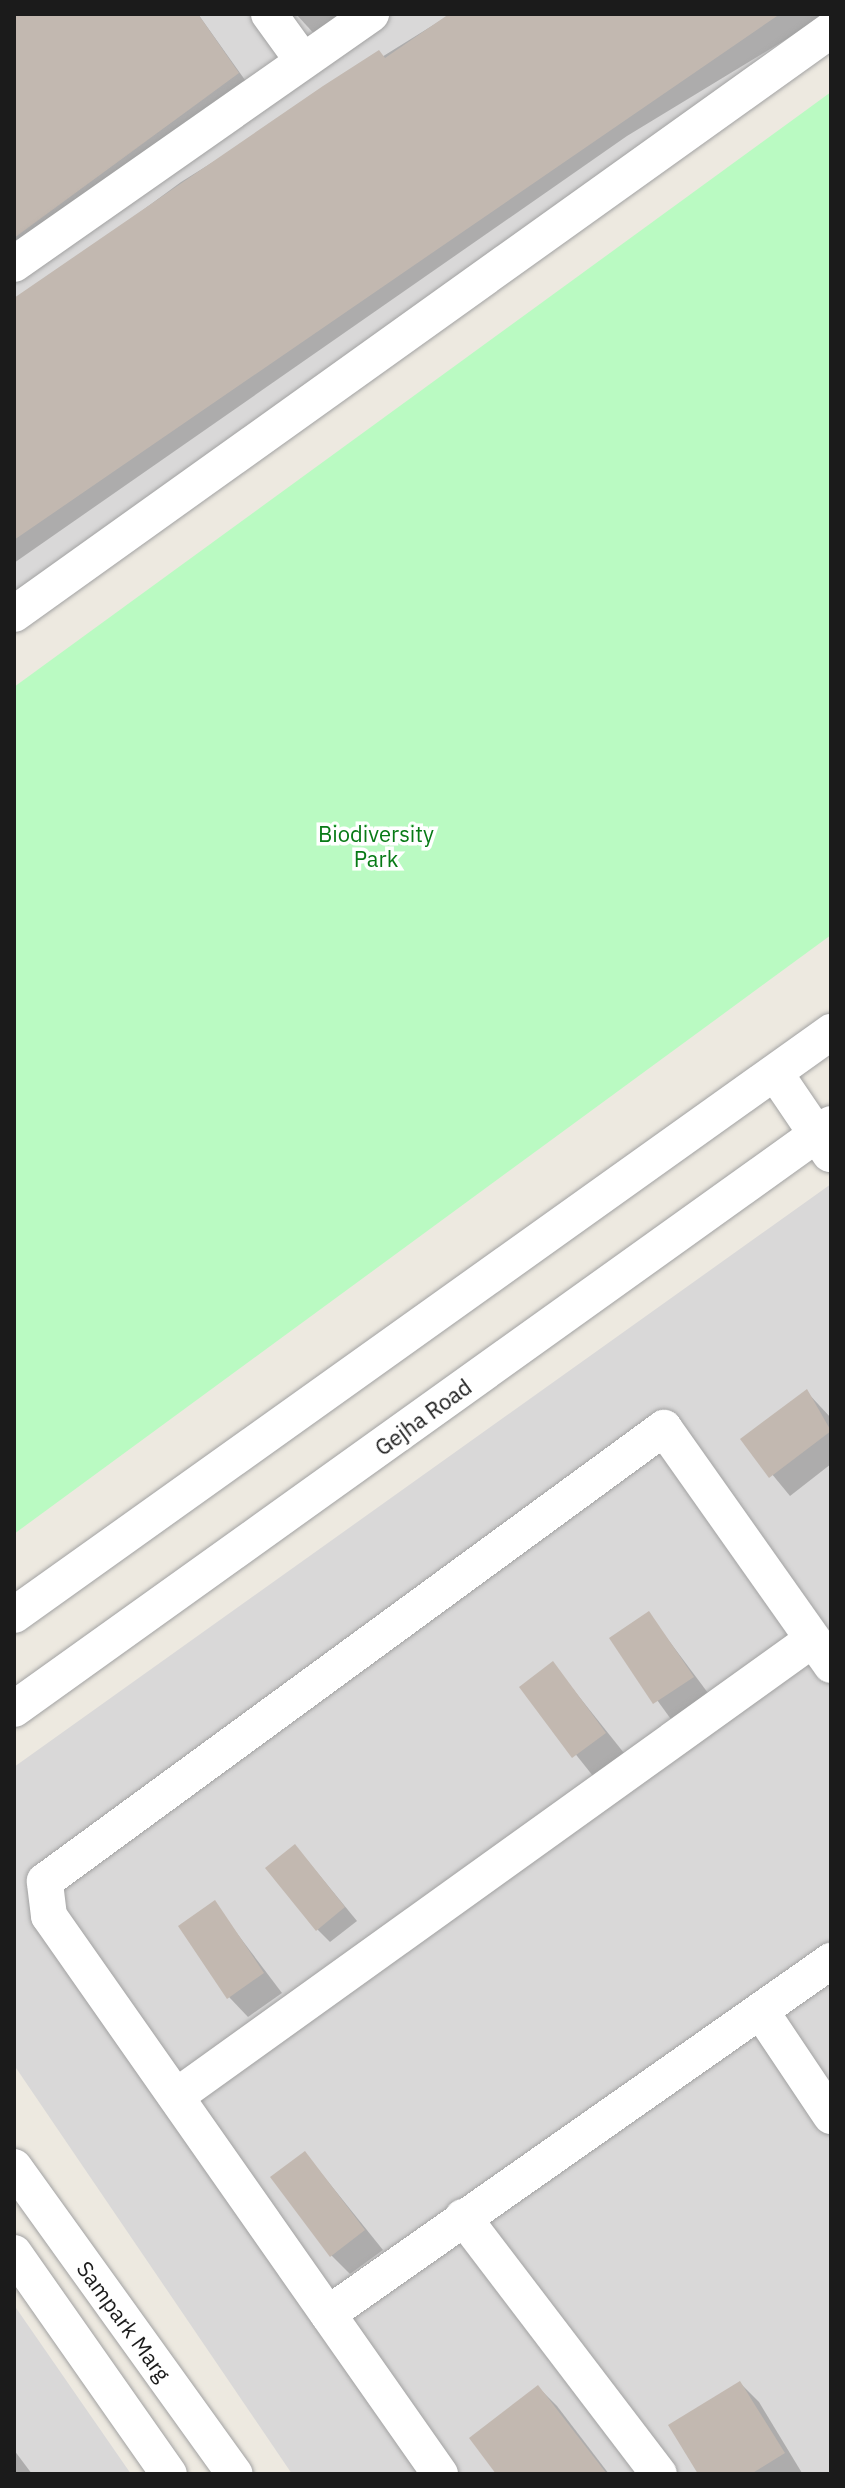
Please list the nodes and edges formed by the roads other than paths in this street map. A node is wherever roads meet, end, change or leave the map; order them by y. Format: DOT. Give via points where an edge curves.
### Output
graph roads {
  1 [pos="269,14"];
  2 [pos="371,14"];
  3 [pos="831,30"];
  4 [pos="303,61"];
  5 [pos="14,264"];
  6 [pos="14,614"];
  7 [pos="831,1032"];
  8 [pos="775,1073"];
  9 [pos="826,1138"];
  10 [pos="14,1615"];
  11 [pos="822,1653"];
  12 [pos="14,1709"];
  13 [pos="831,1961"];
  14 [pos="762,2013"];
  15 [pos="178,2095"];
  16 [pos="831,2116"];
  17 [pos="14,2167"];
  18 [pos="463,2217"];
  19 [pos="14,2253"];
  20 [pos="328,2314"];
  21 [pos="169,2474"];
  22 [pos="235,2474"];
  23 [pos="440,2474"];
  24 [pos="659,2474"];
  1 -- 4 [label="street"];
  2 -- 4 [label="street"];
  3 -- 6 [label="street"];
  4 -- 5 [label="street"];
  7 -- 8 [label="street"];
  8 -- 9 [label="street"];
  8 -- 10 [label="street"];
  9 -- 12 [label="street, Gejha Road"];
  11 -- 15 [label="street"];
  11 -- 15 [label="street" via="664,1428 45,1881 49,1916"];
  13 -- 14 [label="street"];
  14 -- 16 [label="street"];
  14 -- 18 [label="street"];
  15 -- 20 [label="street"];
  17 -- 22 [label="street, Sampark Marg"];
  18 -- 20 [label="street"];
  18 -- 24 [label="street"];
  19 -- 21 [label="street"];
  20 -- 23 [label="street"];
}
